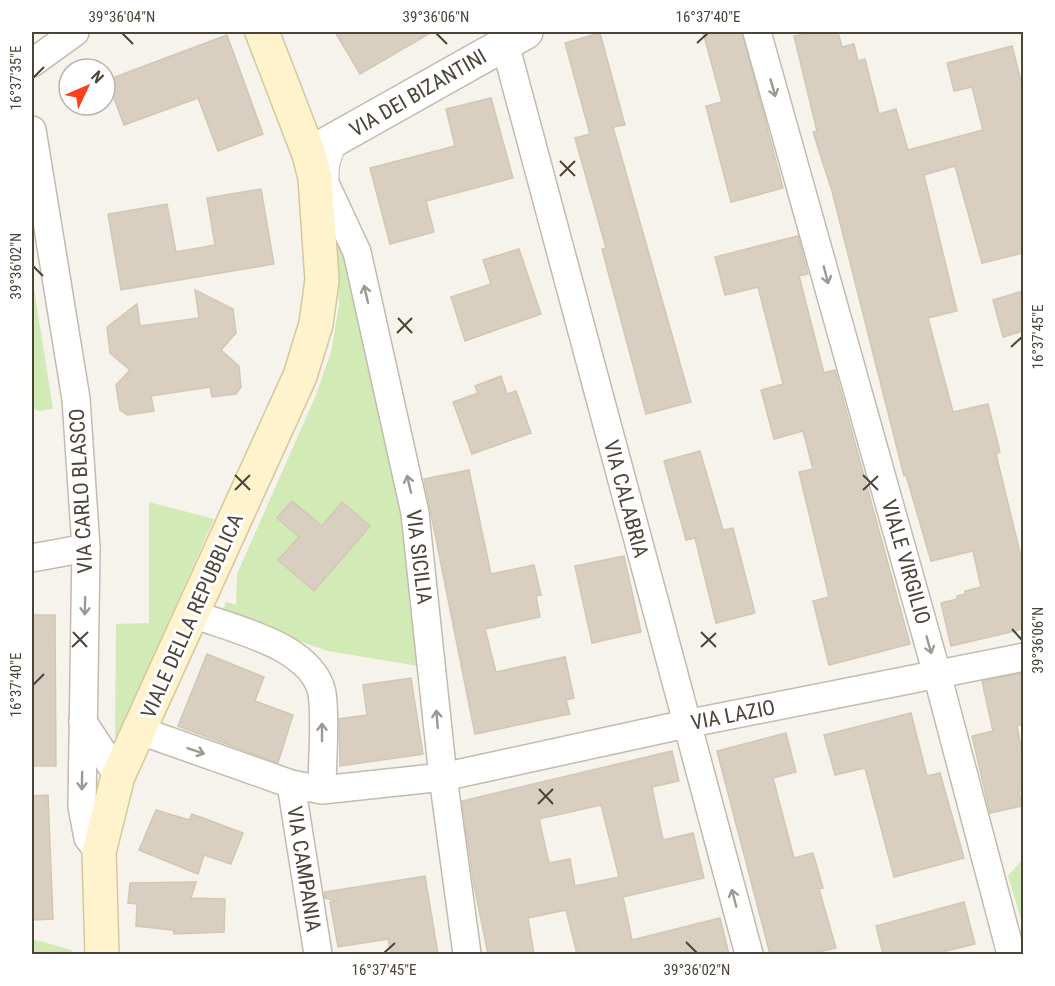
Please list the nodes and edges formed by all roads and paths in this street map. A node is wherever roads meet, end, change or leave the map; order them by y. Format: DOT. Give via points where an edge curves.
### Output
graph roads {
  1 [pos="75,32"];
  2 [pos="262,32"];
  3 [pos="757,32"];
  4 [pos="516,38"];
  5 [pos="32,63"];
  6 [pos="32,130"];
  7 [pos="342,137"];
  8 [pos="318,175"];
  9 [pos="86,548"];
  10 [pos="32,558"];
  11 [pos="193,614"];
  12 [pos="1023,657"];
  13 [pos="937,674"];
  14 [pos="83,722"];
  15 [pos="686,724"];
  16 [pos="141,731"];
  17 [pos="118,776"];
  18 [pos="443,777"];
  19 [pos="291,784"];
  20 [pos="322,790"];
  21 [pos="99,852"];
  22 [pos="102,954"];
  23 [pos="318,954"];
  24 [pos="467,954"];
  25 [pos="749,954"];
  26 [pos="1011,954"];
  1 -- 5 [label="street"];
  2 -- 8 [label="main road, VIALE DELLA REPUBBLICA"];
  3 -- 13 [label="street, VIALE VIRGILIO, one-way"];
  4 -- 7 [label="street, VIA DEI BIZANTINI"];
  4 -- 15 [label="street, VIA CALABRIA"];
  6 -- 9 [label="street, VIA CARLO BLASCO" via="76,399"];
  7 -- 8 [label="street, VIA DEI BIZANTINI"];
  7 -- 8 [label="lane" via="332,165"];
  8 -- 11 [label="main road, VIALE DELLA REPUBBLICA" via="322,280 316,324 300,376"];
  18 -- 8 [label="street, VIA SICILIA, one-way" via="415,513 357,252"];
  9 -- 10 [label="street"];
  9 -- 14 [label="street, VIA CARLO BLASCO, one-way"];
  11 -- 16 [label="main road, VIALE DELLA REPUBBLICA"];
  20 -- 11 [label="street, VIA CAMPANIA, one-way" via="322,693 308,666 280,646"];
  12 -- 13 [label="street, VIA LAZIO"];
  13 -- 15 [label="street, VIA LAZIO"];
  13 -- 26 [label="street, VIALE VIRGILIO"];
  14 -- 17 [label="street"];
  14 -- 21 [label="street, VIA CARLO BLASCO, one-way" via="82,806 88,838"];
  15 -- 18 [label="street, VIA LAZIO"];
  25 -- 15 [label="street, VIA CALABRIA, one-way"];
  16 -- 17 [label="main road, VIALE DELLA REPUBBLICA"];
  16 -- 19 [label="street, VIA LAZIO, one-way"];
  17 -- 21 [label="main road, VIALE DELLA REPUBBLICA"];
  18 -- 20 [label="street, VIA LAZIO"];
  18 -- 24 [label="street, VIA SICILIA"];
  19 -- 20 [label="street, VIA LAZIO"];
  19 -- 23 [label="street, VIA CAMPANIA"];
  21 -- 22 [label="main road, VIALE DELLA REPUBBLICA"];
}
